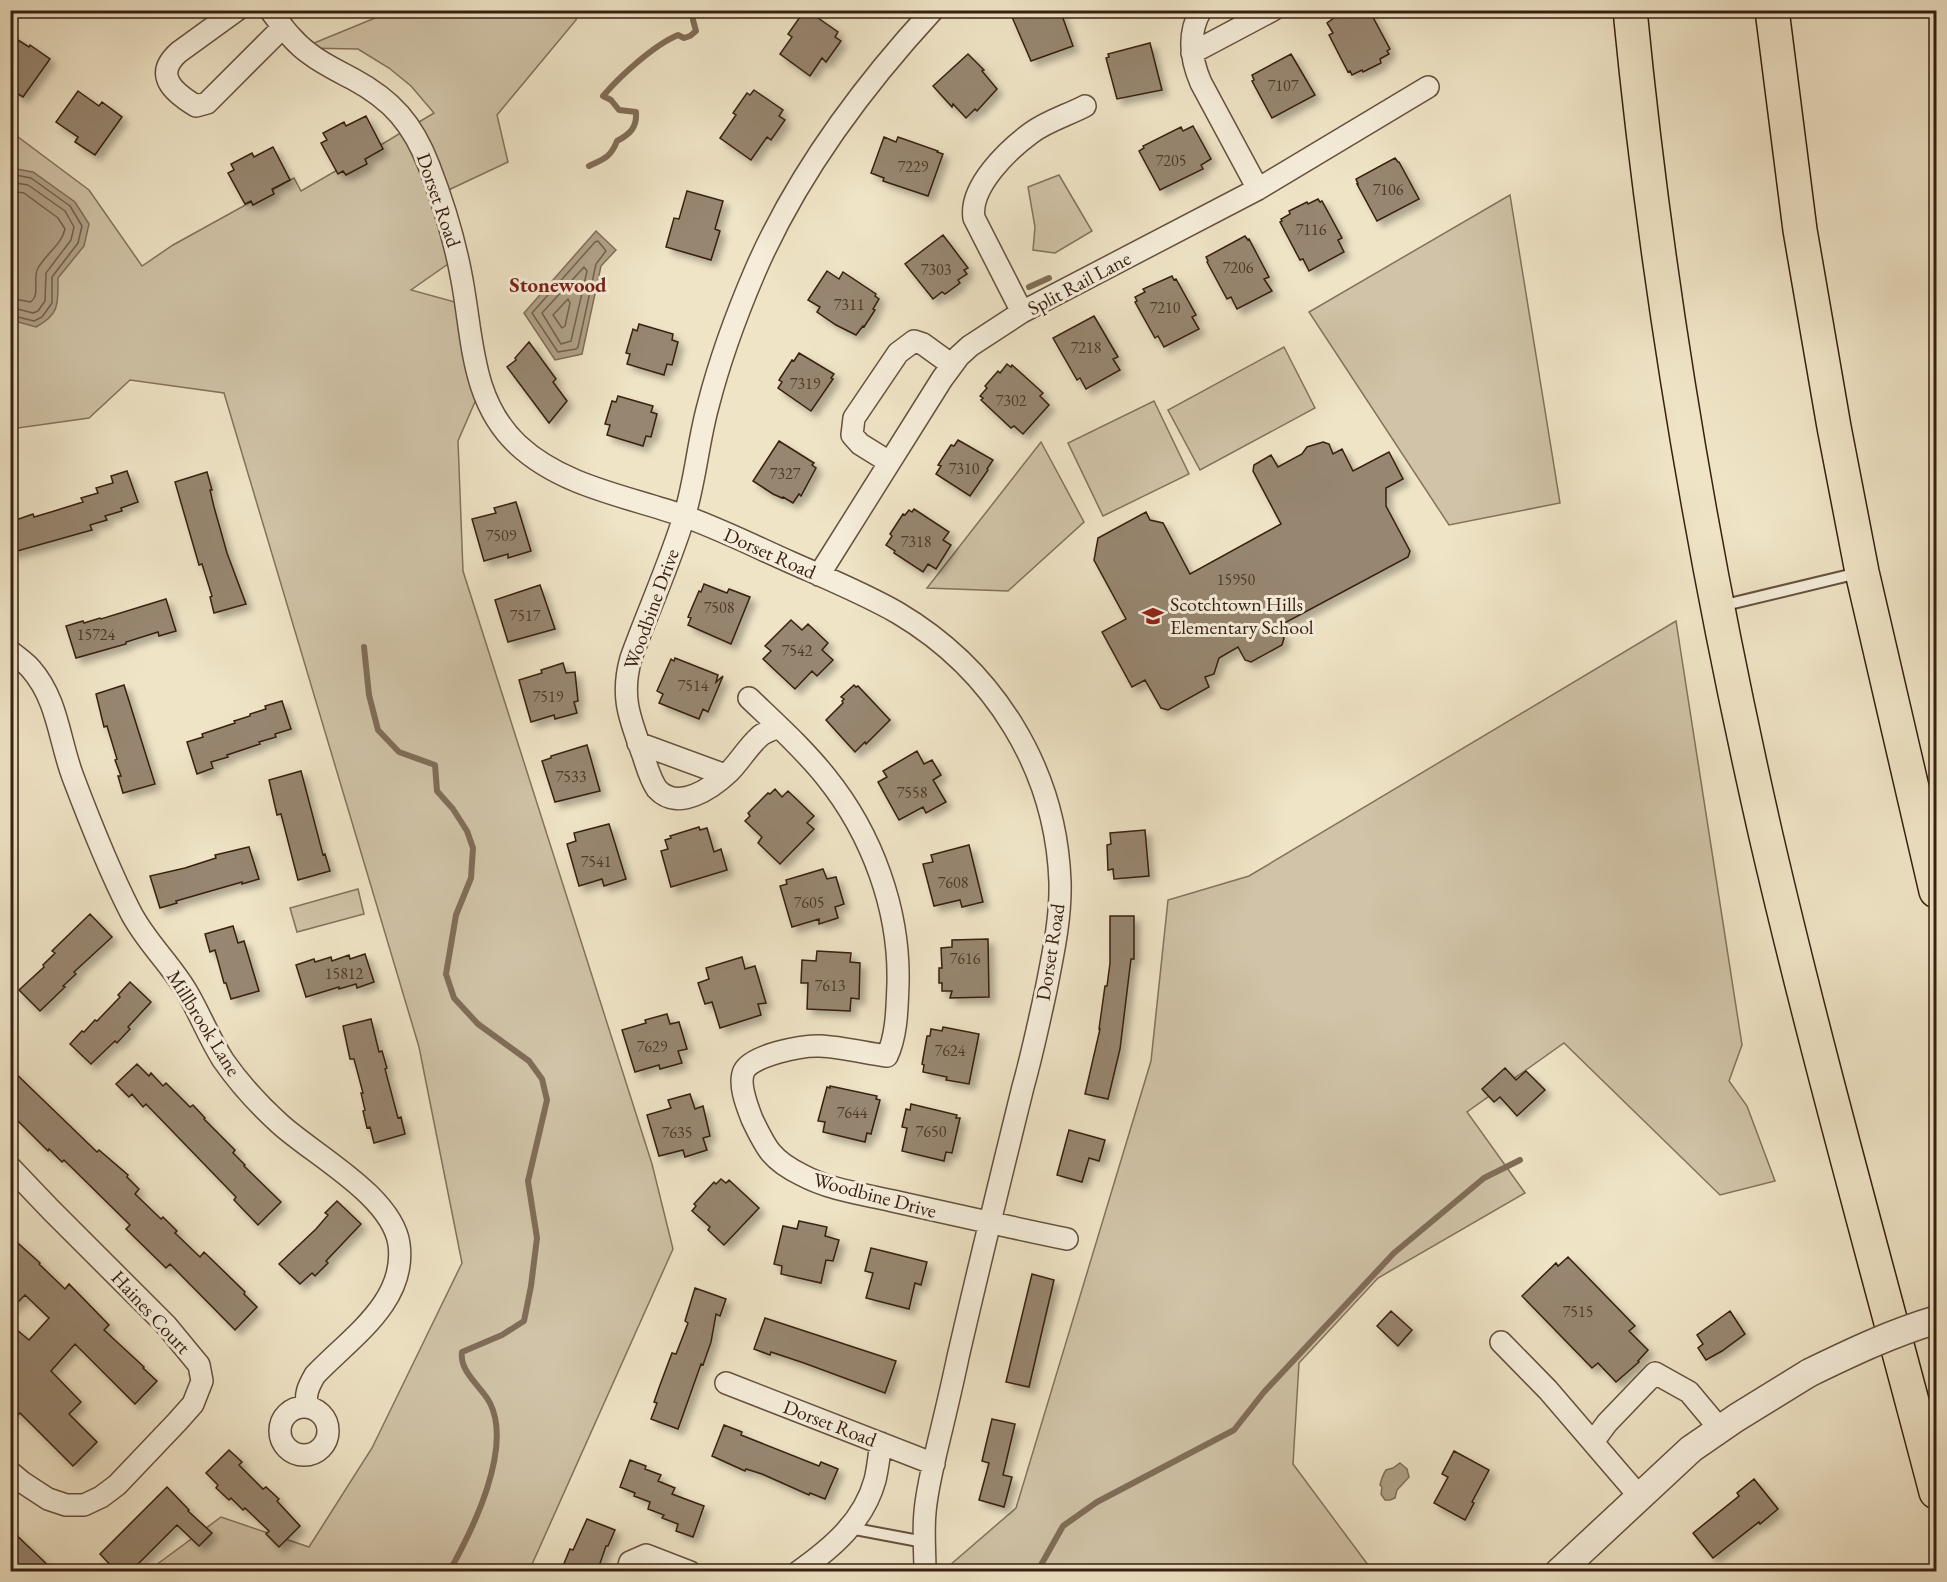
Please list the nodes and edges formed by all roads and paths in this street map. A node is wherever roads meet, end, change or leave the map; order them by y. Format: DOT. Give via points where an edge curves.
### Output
graph roads {
  1 [pos="237,10"];
  2 [pos="270,10"];
  3 [pos="933,10"];
  4 [pos="1201,10"];
  5 [pos="1273,10"];
  6 [pos="1628,10"];
  7 [pos="1772,10"];
  8 [pos="209,18"];
  9 [pos="283,27"];
  10 [pos="1192,53"];
  11 [pos="1428,87"];
  12 [pos="1085,106"];
  13 [pos="1258,189"];
  14 [pos="1022,312"];
  15 [pos="952,365"];
  16 [pos="889,462"];
  17 [pos="684,516"];
  18 [pos="1862,572"];
  19 [pos="819,575"];
  20 [pos="1718,606"];
  21 [pos="10,651"];
  22 [pos="749,698"];
  23 [pos="779,727"];
  24 [pos="638,742"];
  25 [pos="725,775"];
  26 [pos="1936,891"];
  27 [pos="10,1167"];
  28 [pos="989,1223"];
  29 [pos="1067,1239"];
  30 [pos="1936,1320"];
  31 [pos="1501,1342"];
  32 [pos="726,1383"];
  33 [pos="307,1407"];
  34 [pos="1720,1429"];
  35 [pos="1593,1442"];
  36 [pos="881,1443"];
  37 [pos="934,1464"];
  38 [pos="10,1472"];
  39 [pos="1936,1492"];
  40 [pos="1639,1496"];
  41 [pos="850,1528"];
  42 [pos="924,1542"];
  43 [pos="627,1572"];
  44 [pos="690,1572"];
  45 [pos="798,1572"];
  46 [pos="925,1572"];
  47 [pos="1559,1572"];
  1 -- 8 [label="street"];
  2 -- 9 [label="street, Dorset Road"];
  3 -- 17 [label="street" via="846,116 778,222 722,361"];
  4 -- 10 [label="street"];
  5 -- 10 [label="street"];
  6 -- 20 [label="highway" via="1684,420"];
  7 -- 18 [label="highway" via="1800,230"];
  8 -- 9 [label="street" via="165,70 177,92 196,106 207,103"];
  9 -- 17 [label="street, Dorset Road" via="312,56 387,101 411,127 430,166 449,224 481,388 503,428 524,450 551,469 604,491"];
  10 -- 13 [label="street" via="1201,83"];
  11 -- 13 [label="street, Split Rail Lane"];
  12 -- 14 [label="street" via="1032,132 1003,158 975,201 974,218"];
  13 -- 14 [label="street, Split Rail Lane"];
  14 -- 15 [label="street, Split Rail Lane" via="976,341"];
  15 -- 16 [label="street, Split Rail Lane"];
  15 -- 16 [label="street" via="914,341 898,353 855,418 852,435"];
  16 -- 19 [label="street, Split Rail Lane"];
  17 -- 19 [label="street, Dorset Road"];
  17 -- 24 [label="street, Woodbine Drive" via="627,672 626,699"];
  18 -- 20 [label="lane"];
  18 -- 26 [label="highway"];
  19 -- 28 [label="street, Dorset Road" via="900,614 966,666 987,688 1027,749 1050,815 1059,876 1058,925 1032,1053"];
  20 -- 39 [label="highway" via="1772,858"];
  21 -- 33 [label="street, Millbrook Lane" via="30,667 48,692 72,776 130,912 187,992 223,1059 260,1105 373,1199 395,1228 400,1257 391,1292 378,1313 315,1376 305,1396"];
  22 -- 23 [label="street"];
  23 -- 25 [label="street, Woodbine Drive" via="759,738"];
  23 -- 28 [label="street, Woodbine Drive" via="827,778 868,846 896,934 897,1011 887,1056 818,1046 770,1054 749,1064 743,1073 749,1112 773,1157 802,1175 825,1185"];
  24 -- 25 [label="street"];
  24 -- 25 [label="street, Woodbine Drive" via="658,790 673,798 697,795"];
  27 -- 38 [label="street, Haines Court" via="166,1325 199,1365 202,1381 193,1404 177,1422 117,1485 84,1505 48,1499"];
  28 -- 29 [label="street"];
  28 -- 37 [label="street, Dorset Road"];
  30 -- 34 [label="street, bridge" via="1861,1348 1809,1373"];
  31 -- 35 [label="street"];
  32 -- 36 [label="street, Dorset Road"];
  34 -- 35 [label="street" via="1689,1392 1656,1372"];
  34 -- 40 [label="street" via="1691,1449"];
  35 -- 40 [label="street"];
  36 -- 37 [label="street, Dorset Road"];
  36 -- 41 [label="street" via="875,1480"];
  37 -- 42 [label="street, Dorset Road" via="925,1510"];
  40 -- 47 [label="street"];
  41 -- 42 [label="lane"];
  41 -- 45 [label="street"];
  42 -- 46 [label="street, Dorset Road"];
  43 -- 44 [label="street" via="630,1562 646,1554"];
}
